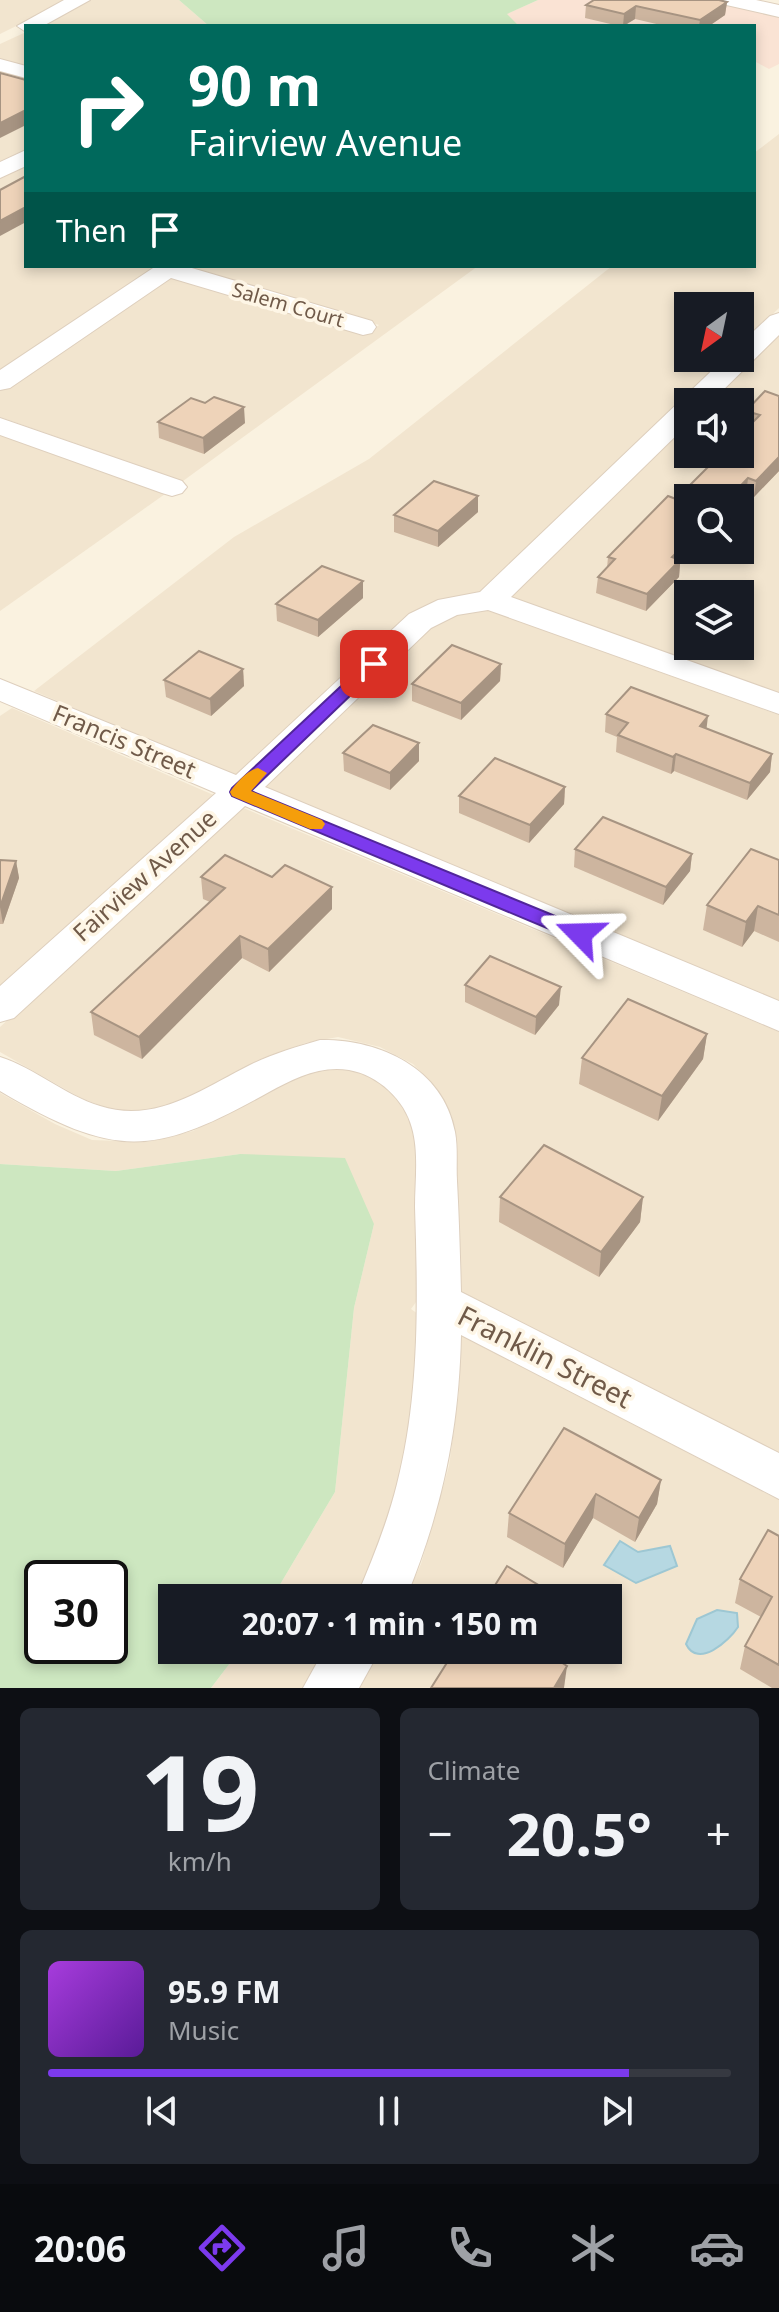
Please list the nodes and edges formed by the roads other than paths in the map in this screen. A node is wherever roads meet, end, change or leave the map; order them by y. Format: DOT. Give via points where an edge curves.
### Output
graph roads {
  1 [pos="80,0"];
  2 [pos="729,0"];
  3 [pos="779,11"];
  4 [pos="30,24"];
  5 [pos="0,65"];
  6 [pos="24,71"];
  7 [pos="24,158"];
  8 [pos="0,171"];
  9 [pos="170,268"];
  10 [pos="779,321"];
  11 [pos="363,327"];
  12 [pos="0,382"];
  13 [pos="710,388"];
  14 [pos="674,423"];
  15 [pos="0,426"];
  16 [pos="172,487"];
  17 [pos="490,600"];
  18 [pos="0,689"];
  19 [pos="779,704"];
  20 [pos="239,792"];
  21 [pos="0,1008"];
  22 [pos="779,1017"];
  23 [pos="0,1072"];
  24 [pos="439,1302"];
  25 [pos="779,1477"];
  26 [pos="387,1584"];
  27 [pos="345,1664"];
  28 [pos="329,1688"];
  1 -- 4 [label="street"];
  2 -- 3 [label="street"];
  5 -- 6 [label="street"];
  7 -- 8 [label="street"];
  9 -- 11 [label="street, Salem Court"];
  9 -- 12 [label="street"];
  10 -- 13 [label="street"];
  14 -- 17 [label="street"];
  15 -- 16 [label="street"];
  17 -- 19 [label="street"];
  17 -- 20 [label="street, Fairview Avenue" via="449,607 420,621"];
  18 -- 20 [label="street, Francis Street"];
  20 -- 21 [label="street, Fairview Avenue"];
  20 -- 22 [label="street, Francis Street"];
  23 -- 24 [label="street, Franklin Street" via="104,1125 151,1126 191,1116 312,1055 338,1052 369,1059 398,1074 423,1100 434,1131"];
  24 -- 25 [label="street, Franklin Street"];
  24 -- 26 [label="street" via="438,1391 428,1466"];
  27 -- 28 [label="street"];
}
